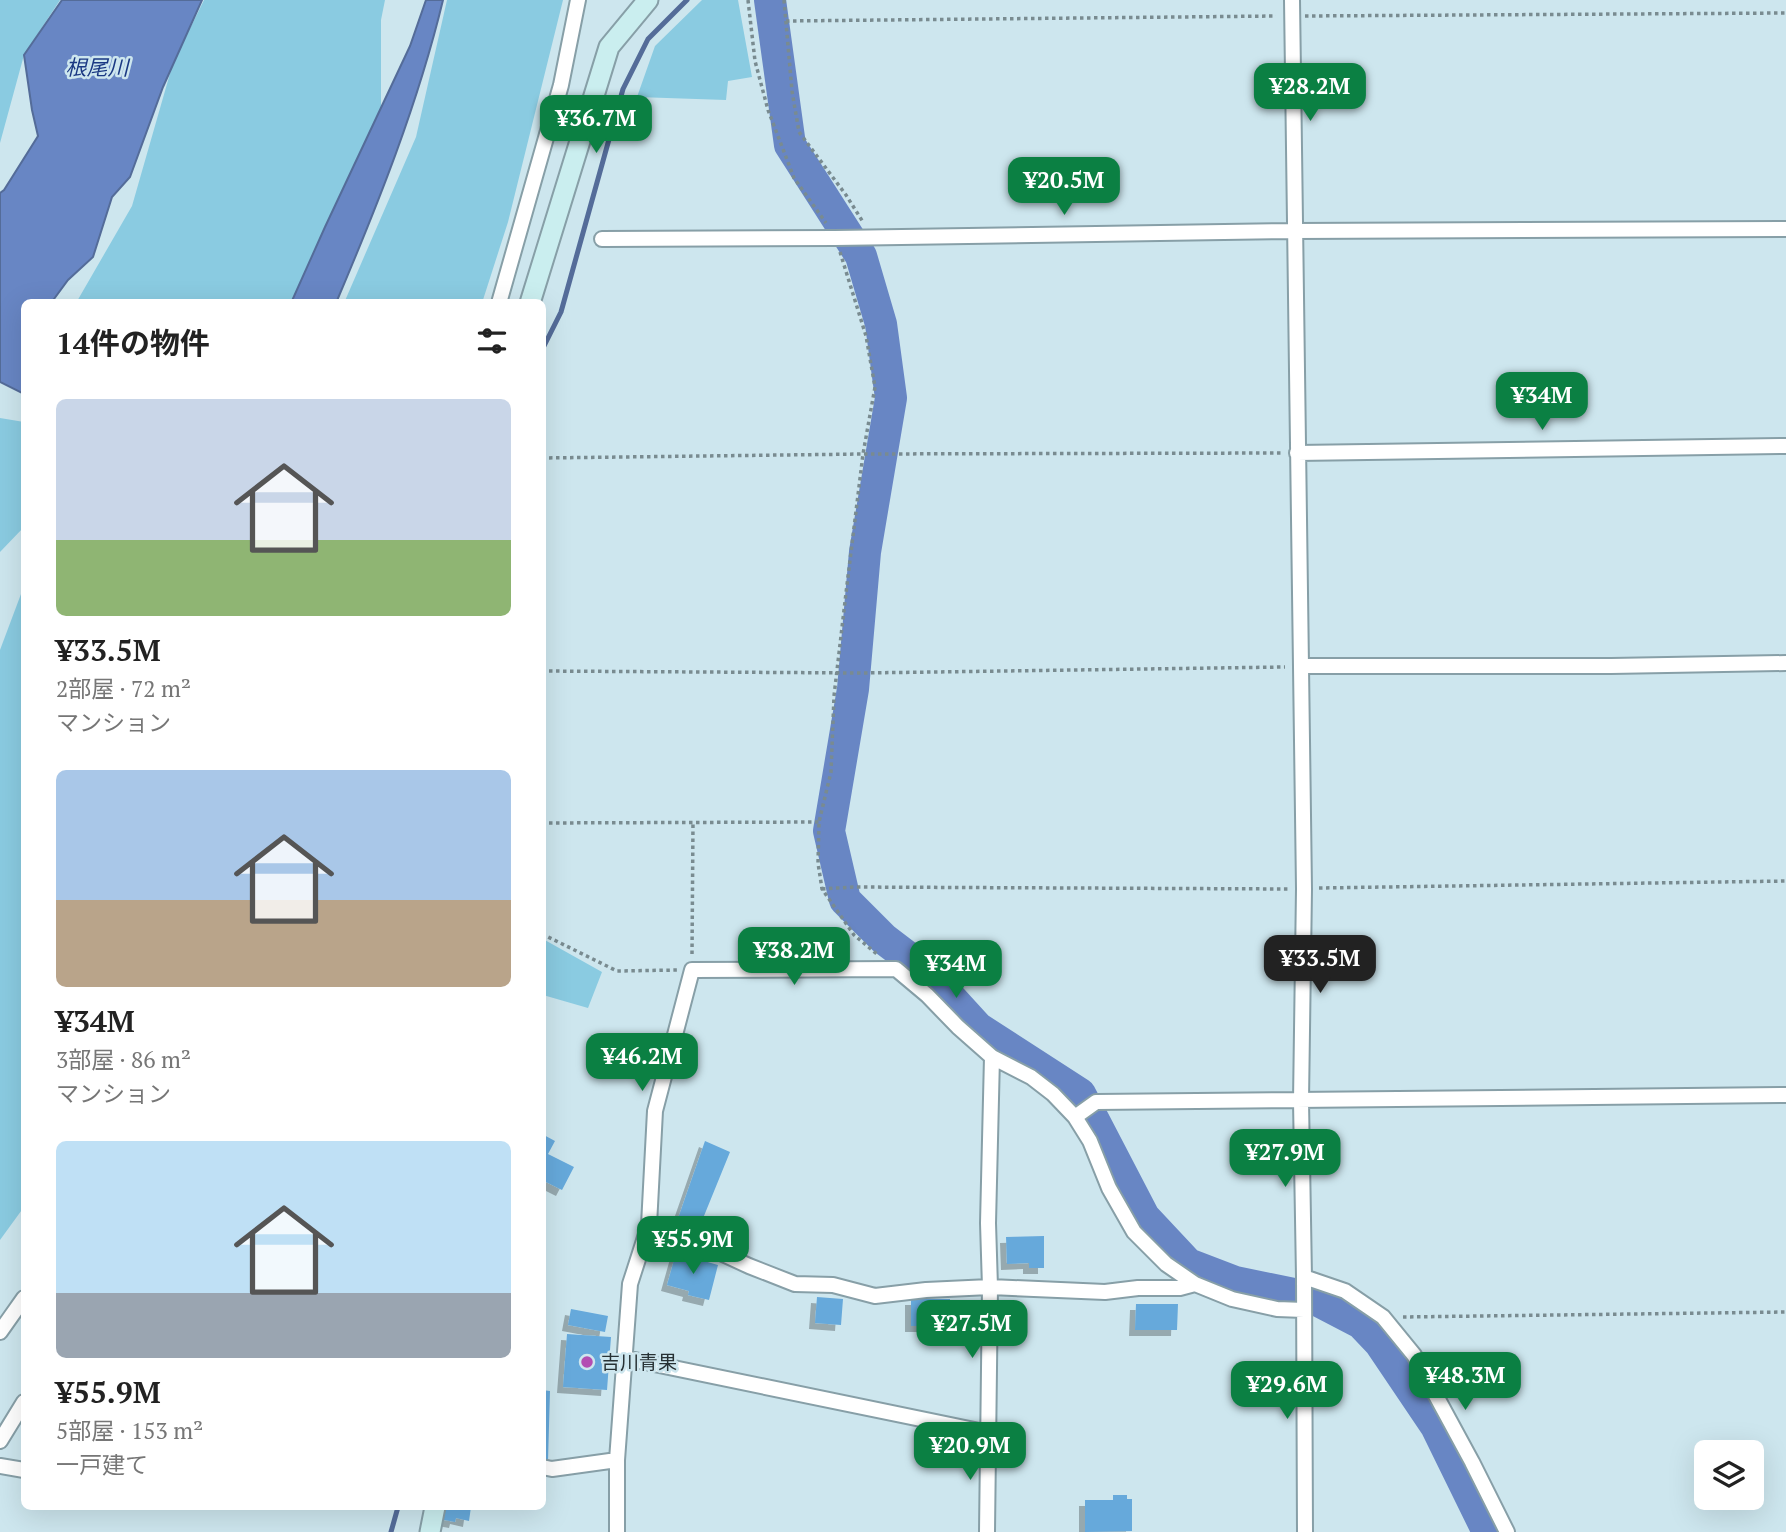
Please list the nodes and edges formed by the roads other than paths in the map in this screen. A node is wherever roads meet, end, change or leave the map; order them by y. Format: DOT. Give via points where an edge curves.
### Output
graph roads {
  1 [pos="578,0"];
  2 [pos="648,0"];
  3 [pos="1292,0"];
  4 [pos="1786,229"];
  5 [pos="1294,231"];
  6 [pos="602,239"];
  7 [pos="500,299"];
  8 [pos="531,299"];
  9 [pos="1786,446"];
  10 [pos="1297,453"];
  11 [pos="1786,663"];
  12 [pos="1301,666"];
  13 [pos="992,1057"];
  14 [pos="1786,1095"];
  15 [pos="1301,1101"];
  16 [pos="1077,1115"];
  17 [pos="649,1224"];
  18 [pos="1304,1277"];
  19 [pos="1195,1284"];
  20 [pos="990,1287"];
  21 [pos="21,1302"];
  22 [pos="1304,1310"];
  23 [pos="0,1332"];
  24 [pos="625,1358"];
  25 [pos="21,1407"];
  26 [pos="989,1433"];
  27 [pos="0,1441"];
  28 [pos="617,1460"];
  29 [pos="0,1466"];
  30 [pos="546,1468"];
  31 [pos="21,1470"];
  32 [pos="434,1510"];
  33 [pos="430,1532"];
  34 [pos="617,1532"];
  35 [pos="987,1532"];
  36 [pos="1305,1532"];
  37 [pos="1507,1532"];
  1 -- 7 [label="street" via="561,85"];
  2 -- 8 [label="main road" via="609,47"];
  3 -- 5 [label="street"];
  4 -- 5 [label="street"];
  5 -- 6 [label="street"];
  5 -- 10 [label="street"];
  9 -- 10 [label="street"];
  10 -- 12 [label="street"];
  11 -- 12 [label="street"];
  12 -- 15 [label="street"];
  13 -- 16 [label="street" via="1031,1077"];
  13 -- 17 [label="street" via="896,970 692,970 656,1111"];
  13 -- 20 [label="street"];
  14 -- 15 [label="street"];
  15 -- 16 [label="street" via="1096,1102"];
  15 -- 18 [label="street"];
  16 -- 19 [label="street" via="1134,1232 1166,1264"];
  17 -- 20 [label="street" via="795,1284 833,1285 875,1296"];
  17 -- 24 [label="street" via="629,1284"];
  18 -- 22 [label="street"];
  18 -- 37 [label="street" via="1345,1292 1383,1318 1414,1355"];
  19 -- 20 [label="street" via="1105,1292"];
  19 -- 22 [label="street" via="1232,1299"];
  20 -- 26 [label="street"];
  21 -- 23 [label="street"];
  22 -- 36 [label="street"];
  24 -- 26 [label="street"];
  24 -- 28 [label="street"];
  25 -- 27 [label="street"];
  26 -- 35 [label="street"];
  28 -- 30 [label="street"];
  28 -- 34 [label="street"];
  29 -- 31 [label="street"];
  32 -- 33 [label="main road"];
}
